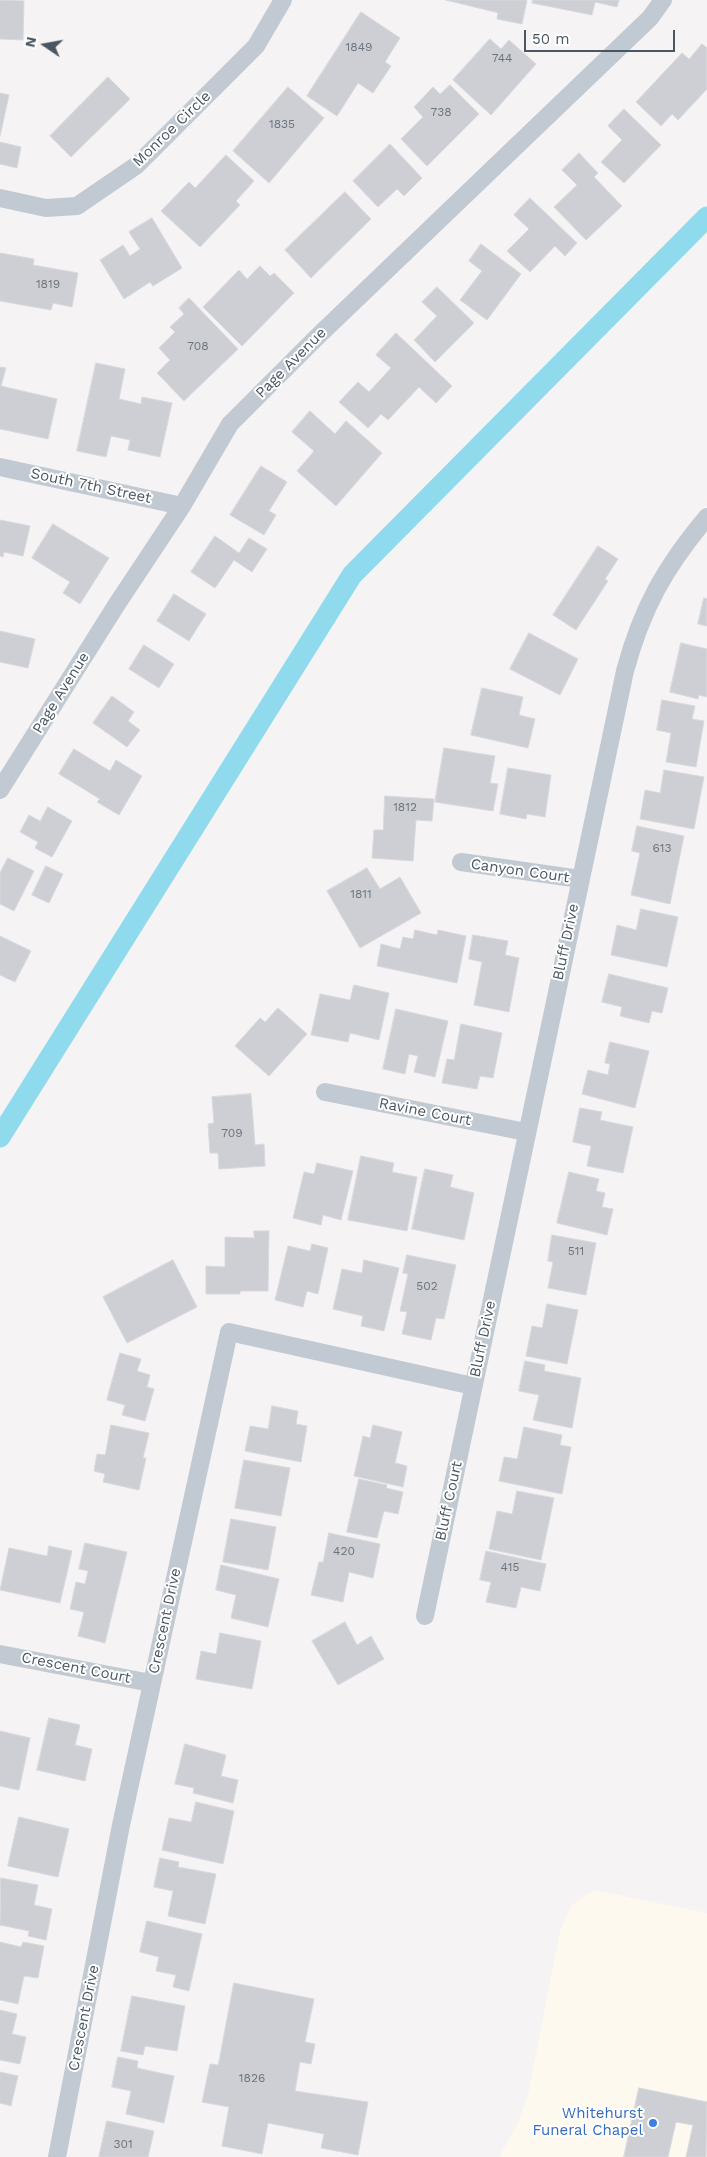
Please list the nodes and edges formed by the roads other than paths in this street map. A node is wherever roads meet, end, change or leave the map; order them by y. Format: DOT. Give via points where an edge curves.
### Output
graph roads {
  1 [pos="283,0"];
  2 [pos="663,0"];
  3 [pos="0,198"];
  4 [pos="0,467"];
  5 [pos="182,506"];
  6 [pos="707,517"];
  7 [pos="0,790"];
  8 [pos="461,862"];
  9 [pos="580,879"];
  10 [pos="325,1092"];
  11 [pos="526,1132"];
  12 [pos="473,1386"];
  13 [pos="425,1616"];
  14 [pos="0,1654"];
  15 [pos="151,1683"];
  16 [pos="57,2157"];
  1 -- 3 [label="street, Monroe Circle" via="256,46 137,165 77,206 46,208"];
  2 -- 5 [label="street, Page Avenue" via="650,18 230,424"];
  4 -- 5 [label="street, South 7th Street"];
  5 -- 7 [label="street, Page Avenue"];
  6 -- 9 [label="street, Bluff Drive" via="666,572 633,639"];
  8 -- 9 [label="street, Canyon Court"];
  9 -- 11 [label="street, Bluff Drive"];
  10 -- 11 [label="street, Ravine Court"];
  11 -- 12 [label="street, Bluff Drive"];
  12 -- 13 [label="street, Bluff Court"];
  12 -- 15 [label="street, Crescent Drive" via="229,1332"];
  14 -- 15 [label="street, Crescent Court"];
  15 -- 16 [label="street, Crescent Drive"];
}
